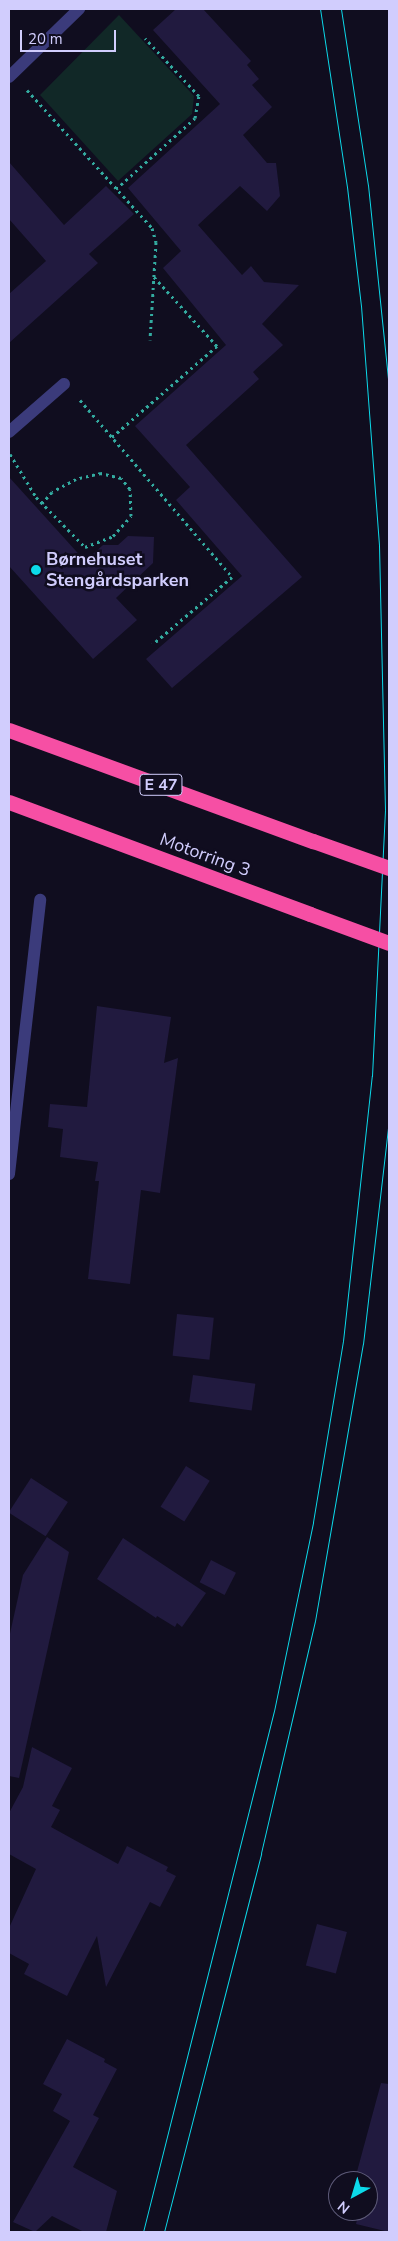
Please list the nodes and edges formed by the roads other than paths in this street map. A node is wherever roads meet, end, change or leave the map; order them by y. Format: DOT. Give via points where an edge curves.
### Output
graph roads {
  1 [pos="79,9"];
  2 [pos="9,77"];
  3 [pos="64,384"];
  4 [pos="9,432"];
  5 [pos="9,730"];
  6 [pos="9,802"];
  7 [pos="389,868"];
  8 [pos="40,900"];
  9 [pos="389,943"];
  10 [pos="9,1174"];
  1 -- 2 [label="street"];
  3 -- 4 [label="street"];
  5 -- 7 [label="highway, E 47, bridge"];
  6 -- 9 [label="highway, Motorring 3, bridge"];
  8 -- 10 [label="street"];
}
